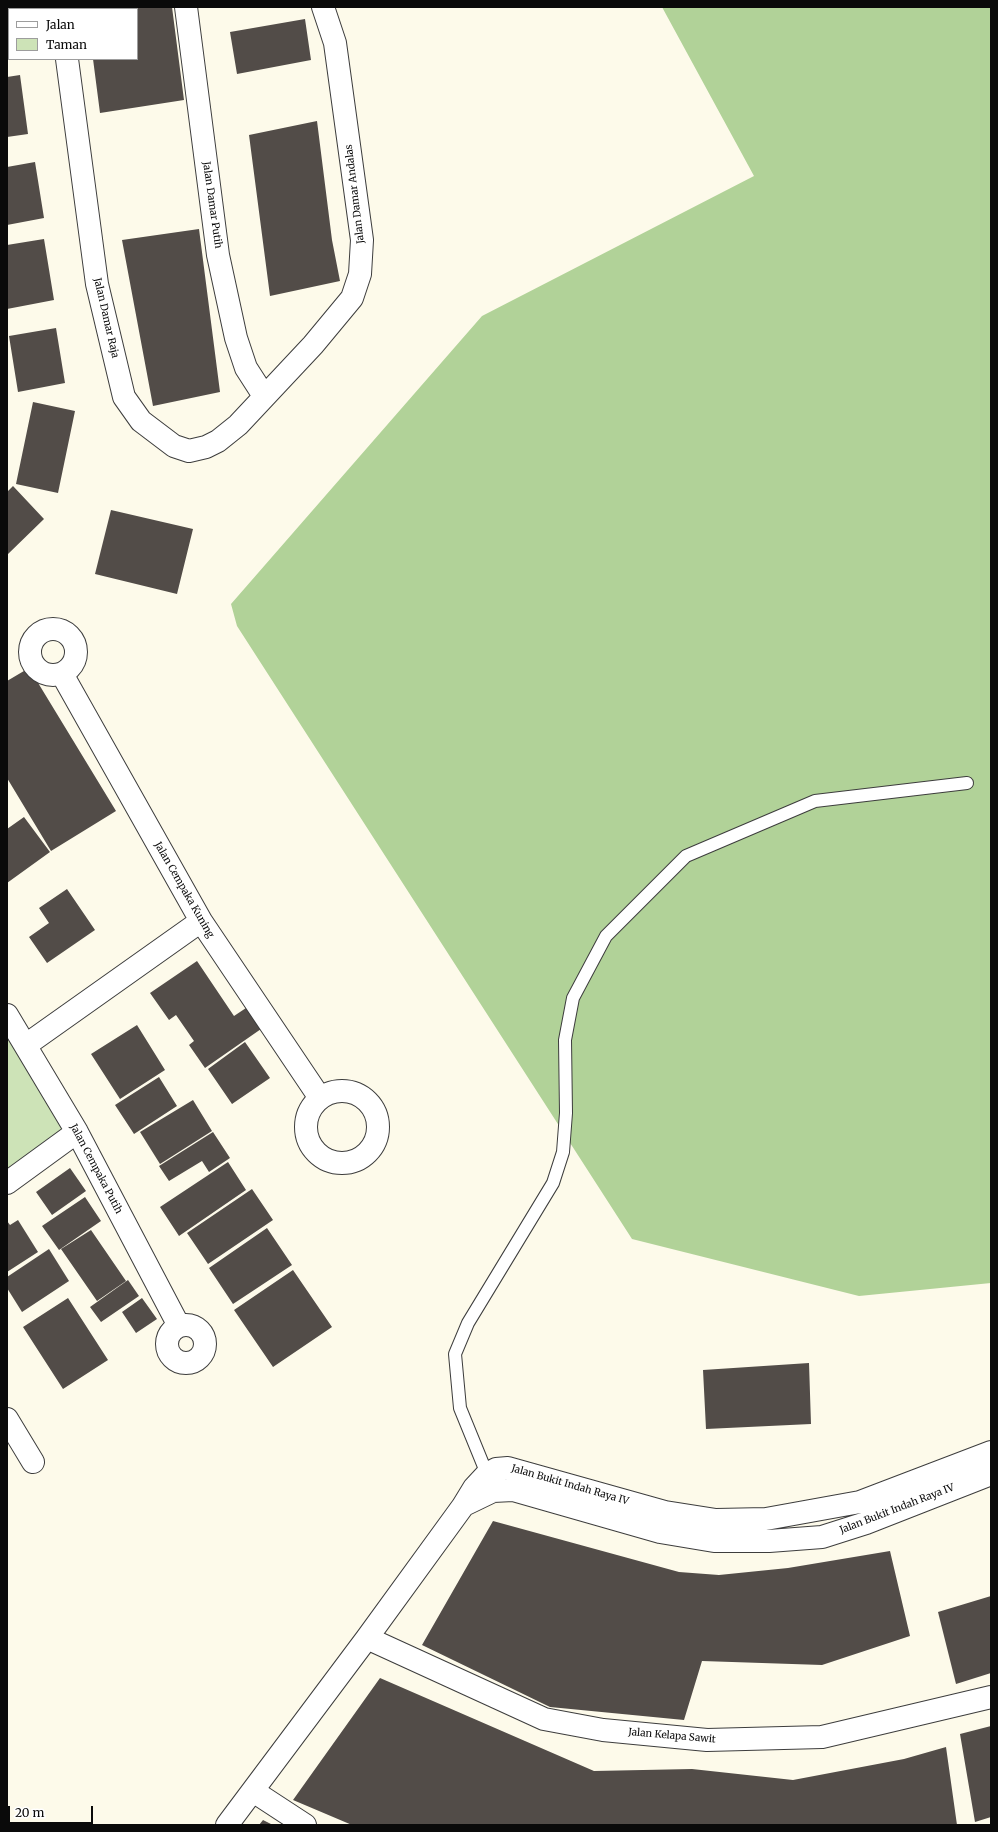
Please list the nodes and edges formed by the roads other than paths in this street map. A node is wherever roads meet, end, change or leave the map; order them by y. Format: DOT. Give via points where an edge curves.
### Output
graph roads {
  1 [pos="186,7"];
  2 [pos="323,7"];
  3 [pos="67,60"];
  4 [pos="264,396"];
  5 [pos="62,674"];
  6 [pos="967,783"];
  7 [pos="201,921"];
  8 [pos="7,1015"];
  9 [pos="26,1045"];
  10 [pos="320,1098"];
  11 [pos="77,1132"];
  12 [pos="7,1182"];
  13 [pos="179,1326"];
  14 [pos="7,1419"];
  15 [pos="991,1452"];
  16 [pos="33,1462"];
  17 [pos="991,1474"];
  18 [pos="490,1483"];
  19 [pos="367,1638"];
  20 [pos="991,1697"];
  21 [pos="253,1791"];
  22 [pos="227,1825"];
  23 [pos="305,1825"];
  1 -- 4 [label="street, Jalan Damar Putih" via="218,255 236,338 246,368"];
  2 -- 4 [label="street, Jalan Damar Andalas" via="335,43 362,240 360,274 352,298 313,345"];
  3 -- 4 [label="street, Jalan Damar Raja" via="97,284 124,397 141,421 174,446 189,451 218,441 238,425"];
  5 -- 7 [label="street, Jalan Cempaka Kuning"];
  6 -- 18 [label="lane" via="815,801 686,856 606,936 573,998 565,1040 564,1152 553,1183 468,1323 455,1354 460,1408"];
  7 -- 9 [label="street"];
  7 -- 10 [label="street, Jalan Cempaka Kuning"];
  8 -- 9 [label="street, Jalan Cempaka Putih"];
  9 -- 11 [label="street, Jalan Cempaka Putih"];
  11 -- 12 [label="street"];
  11 -- 13 [label="street, Jalan Cempaka Putih"];
  14 -- 16 [label="street"];
  15 -- 18 [label="street, Jalan Bukit Indah Raya IV" via="860,1502 766,1519 716,1520 665,1512 508,1468 496,1469"];
  17 -- 18 [label="street, Jalan Bukit Indah Raya IV" via="866,1523 822,1537 769,1541 714,1541 660,1532"];
  18 -- 19 [label="street, Jalan Bukit Indah Raya IV" via="463,1506"];
  19 -- 20 [label="street, Jalan Kelapa Sawit" via="544,1719 603,1730 685,1738 707,1740 822,1737"];
  19 -- 21 [label="street"];
  21 -- 22 [label="street"];
  21 -- 23 [label="street"];
}
